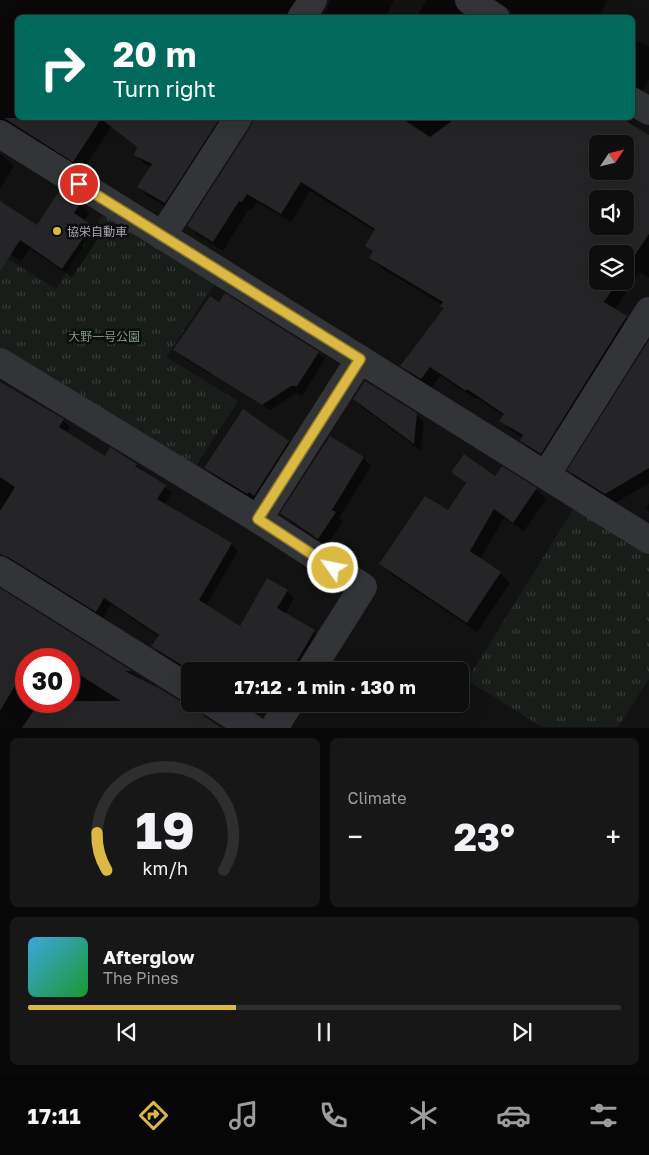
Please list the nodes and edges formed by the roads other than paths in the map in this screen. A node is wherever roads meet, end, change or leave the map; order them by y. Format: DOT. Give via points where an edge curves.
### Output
graph roads {
  1 [pos="313,0"];
  2 [pos="468,0"];
  3 [pos="304,15"];
  4 [pos="491,15"];
  5 [pos="237,120"];
  6 [pos="0,134"];
  7 [pos="162,236"];
  8 [pos="649,311"];
  9 [pos="360,359"];
  10 [pos="0,362"];
  11 [pos="546,475"];
  12 [pos="258,519"];
  13 [pos="649,540"];
  14 [pos="0,570"];
  15 [pos="316,662"];
  16 [pos="181,683"];
  17 [pos="227,712"];
  18 [pos="284,712"];
  19 [pos="252,728"];
  20 [pos="274,728"];
  1 -- 3 [label="street"];
  2 -- 4 [label="street"];
  5 -- 7 [label="street"];
  6 -- 7 [label="street"];
  7 -- 9 [label="street"];
  8 -- 11 [label="street"];
  9 -- 11 [label="street"];
  9 -- 12 [label="street"];
  10 -- 12 [label="street"];
  11 -- 13 [label="street"];
  12 -- 15 [label="street" via="364,587"];
  14 -- 16 [label="street"];
  17 -- 19 [label="street"];
  18 -- 20 [label="street"];
}
